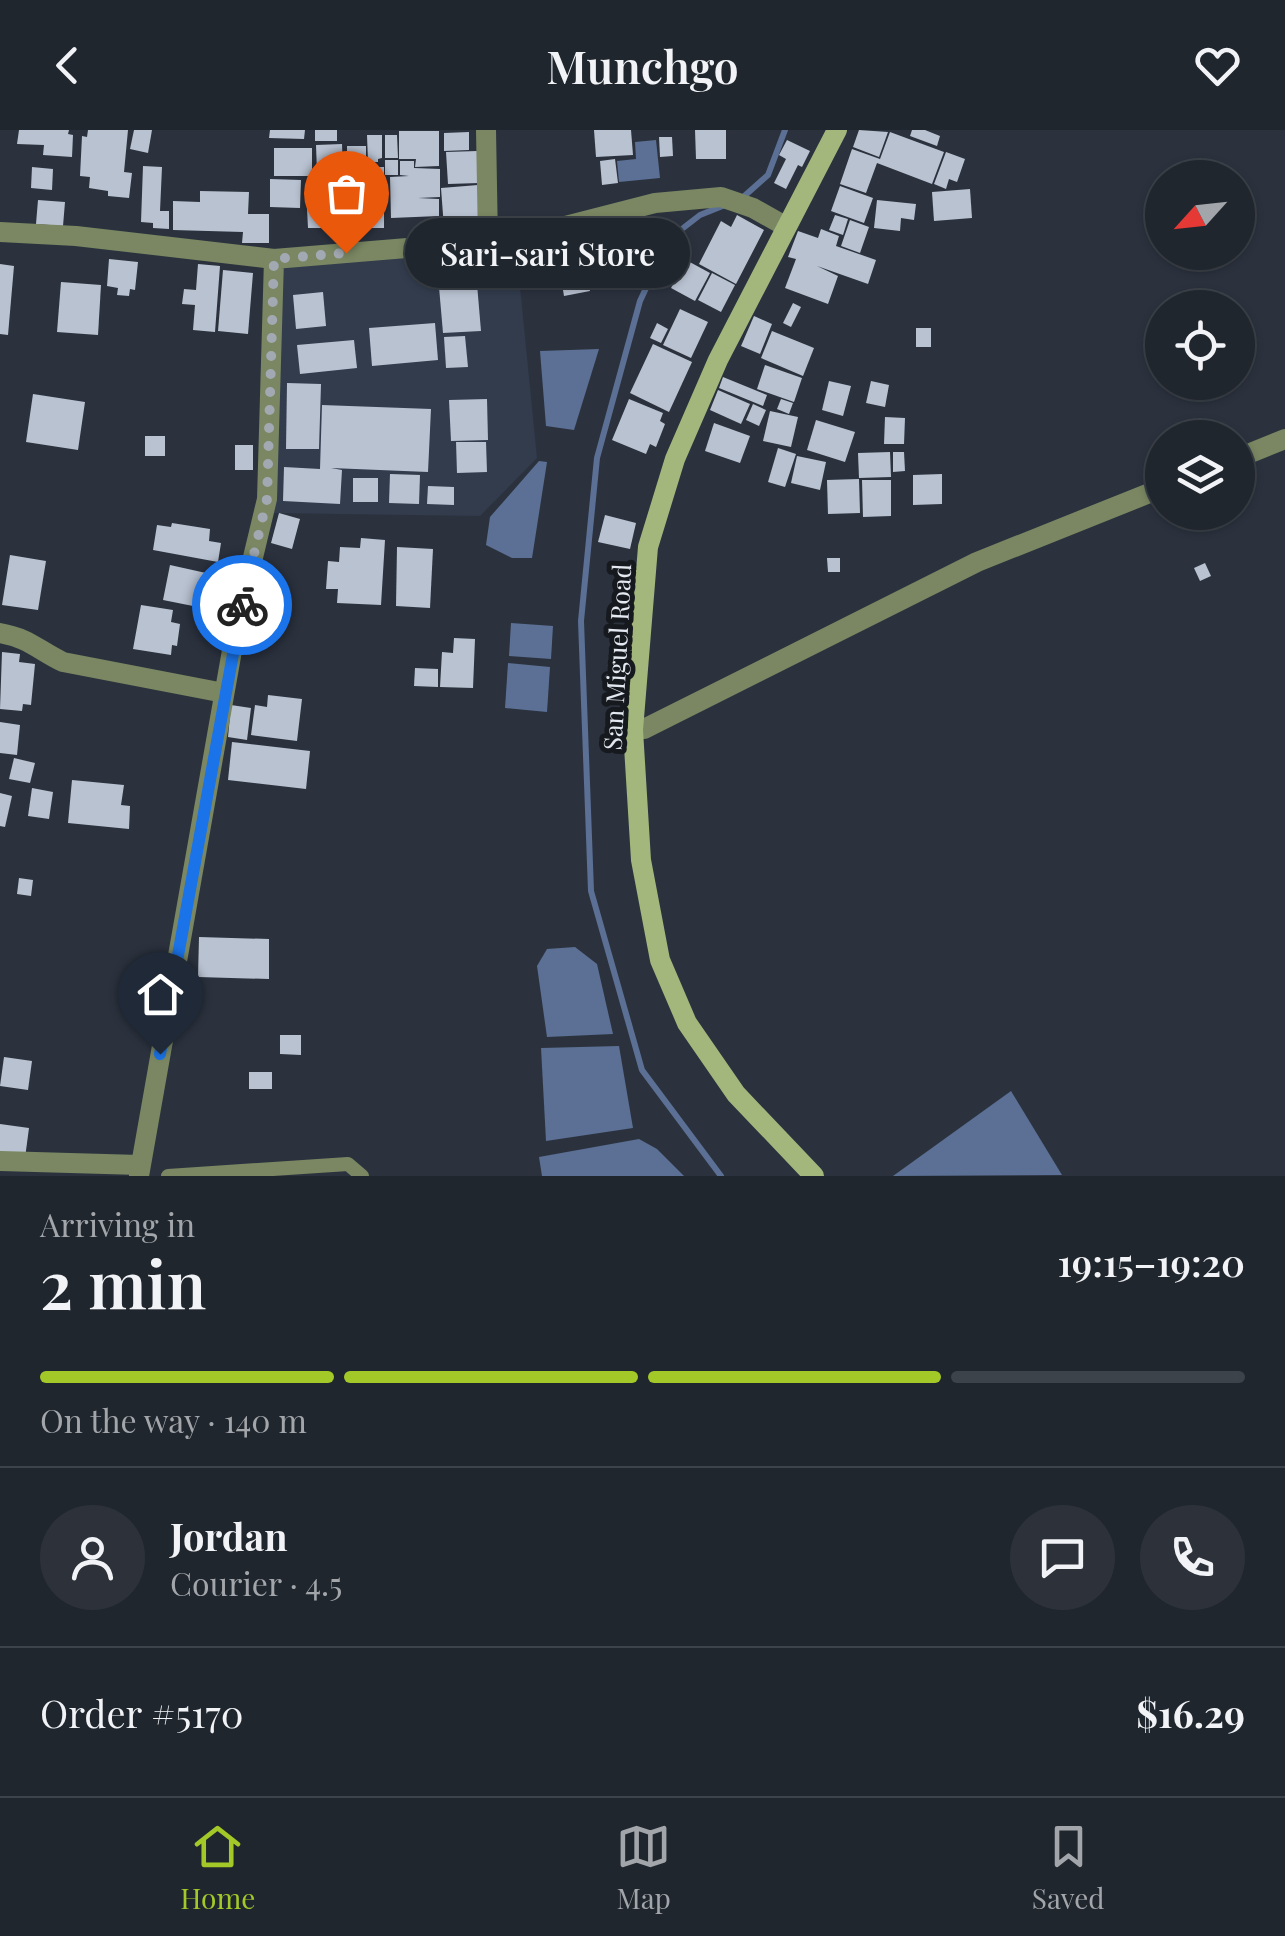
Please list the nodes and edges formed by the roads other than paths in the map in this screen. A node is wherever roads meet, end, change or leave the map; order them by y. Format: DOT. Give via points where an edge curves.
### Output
graph roads {
  1 [pos="486,130"];
  2 [pos="837,130"];
  3 [pos="786,226"];
  4 [pos="0,232"];
  5 [pos="488,242"];
  6 [pos="274,259"];
  7 [pos="1285,440"];
  8 [pos="1255,451"];
  9 [pos="1145,495"];
  10 [pos="0,634"];
  11 [pos="224,694"];
  12 [pos="644,728"];
  13 [pos="0,1161"];
  14 [pos="139,1171"];
  15 [pos="168,1176"];
  16 [pos="362,1176"];
  17 [pos="814,1176"];
  1 -- 5 [label="street"];
  2 -- 3 [label="street, San Miguel Road"];
  3 -- 5 [label="street" via="721,197 655,203"];
  3 -- 17 [label="street, San Miguel Road" via="718,360 664,494 648,547 633,730 641,860 660,960 687,1023 726,1080"];
  4 -- 6 [label="street"];
  5 -- 6 [label="street"];
  6 -- 11 [label="street" via="267,499"];
  7 -- 8 [label="street"];
  9 -- 12 [label="street" via="978,562"];
  10 -- 11 [label="street" via="34,643 63,662"];
  11 -- 14 [label="street"];
  13 -- 14 [label="street"];
  15 -- 16 [label="lane" via="348,1164"];
}
